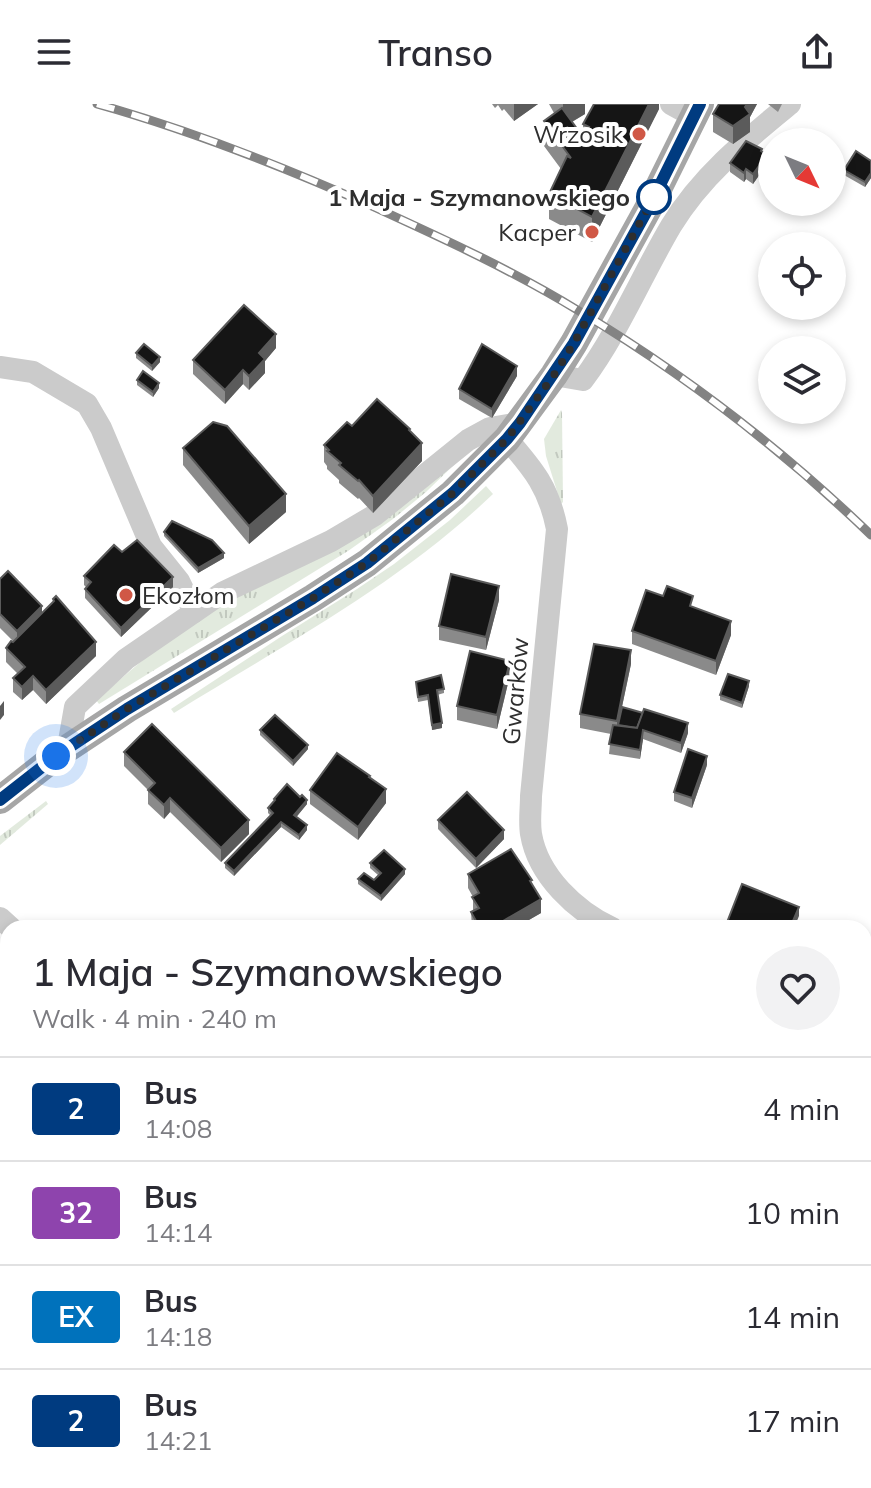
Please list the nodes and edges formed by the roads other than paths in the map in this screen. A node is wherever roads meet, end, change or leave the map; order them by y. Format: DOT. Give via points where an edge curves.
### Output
graph roads {
  1 [pos="790,104"];
  2 [pos="688,108"];
  3 [pos="0,367"];
  4 [pos="554,375"];
  5 [pos="514,431"];
  6 [pos="194,612"];
  7 [pos="68,747"];
  8 [pos="0,800"];
  9 [pos="596,920"];
  1 -- 4 [label="street" via="707,177 672,224 583,380"];
  2 -- 4 [label="main road" via="649,207"];
  3 -- 6 [label="street" via="33,372 87,404 151,546 179,581"];
  4 -- 5 [label="main road"];
  5 -- 6 [label="street" via="490,428 468,440 375,515"];
  5 -- 7 [label="main road" via="453,493 367,563"];
  5 -- 9 [label="street, Gwarków" via="551,501 557,529 531,835 546,871 576,907"];
  6 -- 7 [label="street" via="126,659 75,707"];
  7 -- 8 [label="main road"];
}
